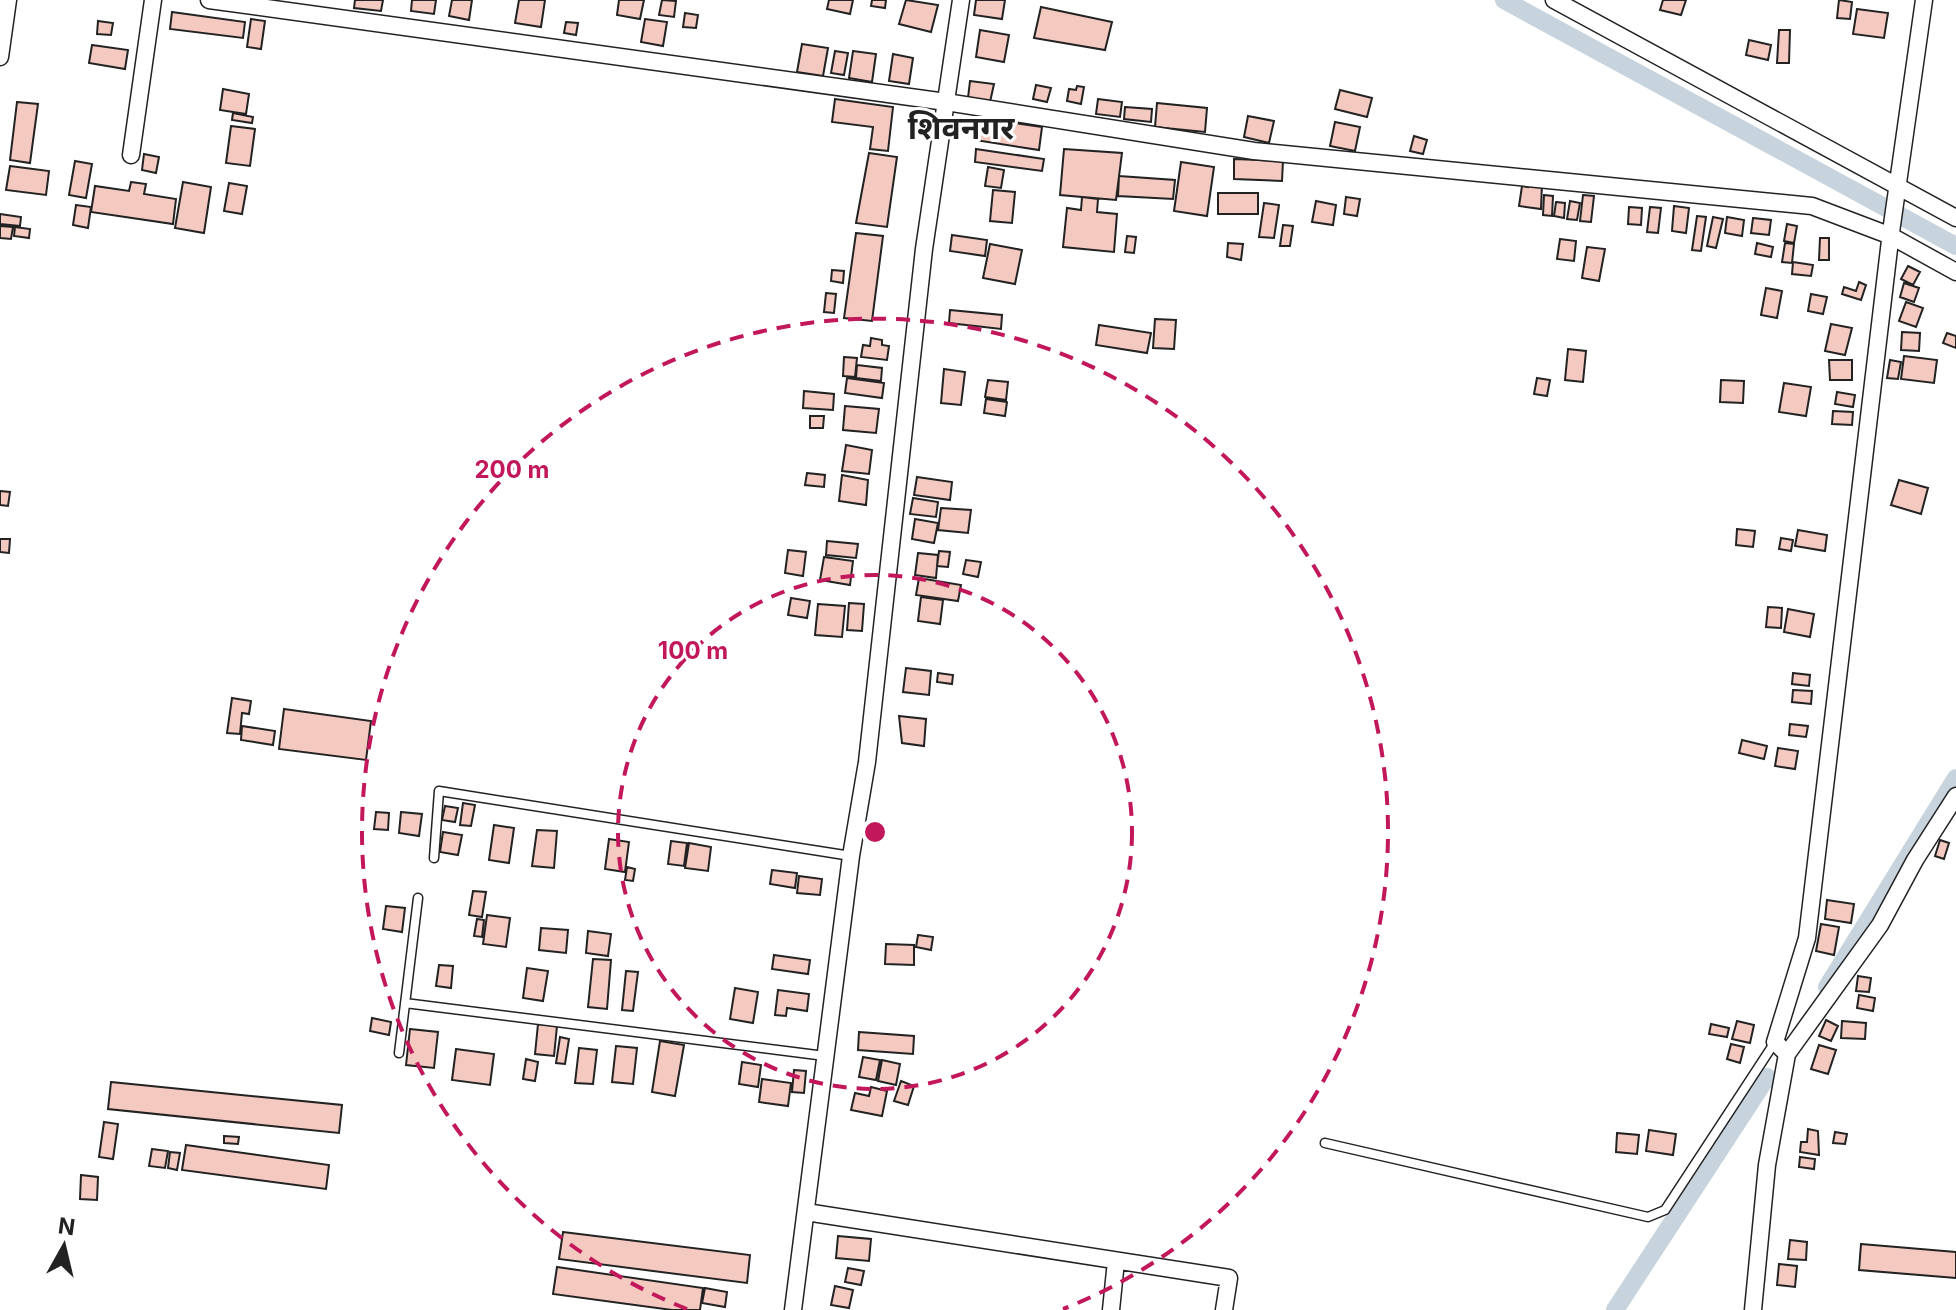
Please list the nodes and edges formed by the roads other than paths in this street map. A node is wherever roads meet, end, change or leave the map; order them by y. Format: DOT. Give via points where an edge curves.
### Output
graph roads {
  1 [pos="8,0"];
  2 [pos="153,0"];
  3 [pos="209,0"];
  4 [pos="961,0"];
  5 [pos="1554,0"];
  6 [pos="1924,0"];
  7 [pos="0,57"];
  8 [pos="946,102"];
  9 [pos="131,155"];
  10 [pos="1897,194"];
  11 [pos="1956,218"];
  12 [pos="1891,234"];
  13 [pos="1956,272"];
  14 [pos="1956,796"];
  15 [pos="851,856"];
  16 [pos="434,858"];
  17 [pos="418,898"];
  18 [pos="405,1003"];
  19 [pos="1782,1048"];
  20 [pos="399,1053"];
  21 [pos="827,1056"];
  22 [pos="1325,1143"];
  23 [pos="806,1212"];
  24 [pos="1116,1261"];
  25 [pos="793,1310"];
  26 [pos="1111,1310"];
  27 [pos="1224,1310"];
  28 [pos="1753,1310"];
  1 -- 7 [label="street"];
  2 -- 9 [label="street"];
  3 -- 8 [label="street"];
  4 -- 8 [label="street"];
  5 -- 10 [label="street"];
  6 -- 10 [label="street"];
  8 -- 12 [label="street" via="1254,151 1812,206"];
  8 -- 15 [label="street" via="924,249 867,762"];
  10 -- 11 [label="street"];
  10 -- 12 [label="street"];
  12 -- 13 [label="street"];
  12 -- 19 [label="street" via="1807,938"];
  14 -- 19 [label="street" via="1880,925"];
  15 -- 16 [label="lane" via="439,791"];
  15 -- 21 [label="street"];
  17 -- 18 [label="lane"];
  18 -- 20 [label="lane"];
  18 -- 21 [label="lane"];
  19 -- 22 [label="lane" via="1665,1210 1648,1217"];
  19 -- 28 [label="street"];
  21 -- 23 [label="street"];
  23 -- 24 [label="street"];
  23 -- 25 [label="street"];
  24 -- 26 [label="street"];
  24 -- 27 [label="street" via="1229,1278"];
}
